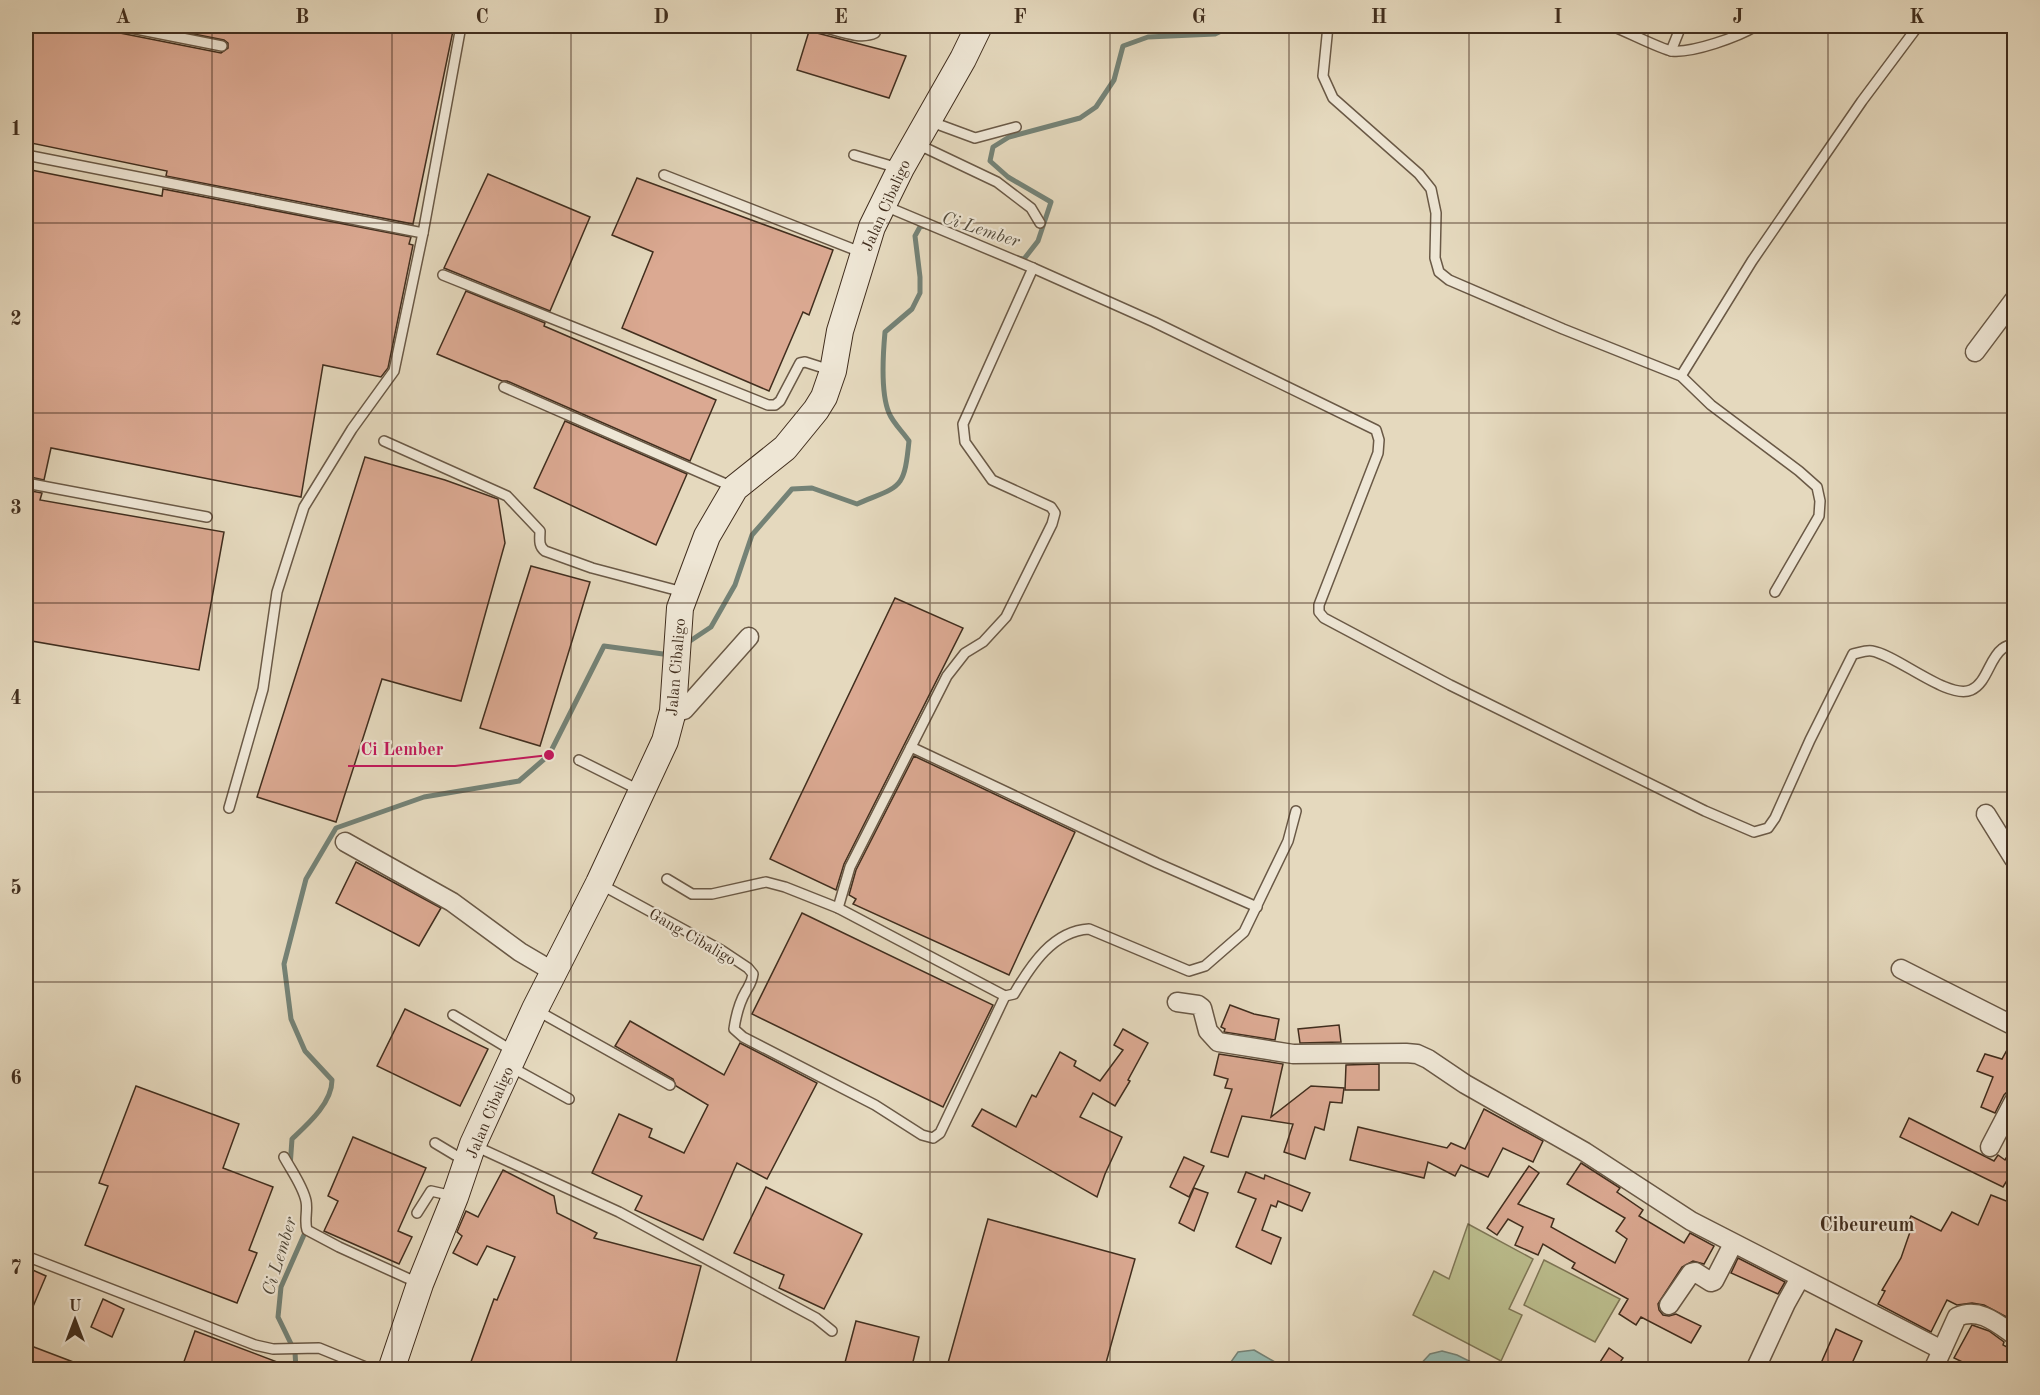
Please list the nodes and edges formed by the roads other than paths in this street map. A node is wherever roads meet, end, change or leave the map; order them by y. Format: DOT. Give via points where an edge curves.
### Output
graph roads {
  1 [pos="121,26"];
  2 [pos="461,26"];
  3 [pos="818,26"];
  4 [pos="878,26"];
  5 [pos="979,26"];
  6 [pos="1328,26"];
  7 [pos="1612,26"];
  8 [pos="1681,26"];
  9 [pos="1756,26"];
  10 [pos="1918,26"];
  11 [pos="222,46"];
  12 [pos="1671,51"];
  13 [pos="927,120"];
  14 [pos="1016,127"];
  15 [pos="915,143"];
  16 [pos="26,155"];
  17 [pos="854,155"];
  18 [pos="901,168"];
  19 [pos="664,175"];
  20 [pos="883,205"];
  21 [pos="1040,223"];
  22 [pos="423,233"];
  23 [pos="863,253"];
  24 [pos="1033,268"];
  25 [pos="443,275"];
  26 [pos="2014,300"];
  27 [pos="1975,352"];
  28 [pos="832,371"];
  29 [pos="1681,376"];
  30 [pos="504,387"];
  31 [pos="384,441"];
  32 [pos="26,483"];
  33 [pos="735,488"];
  34 [pos="207,517"];
  35 [pos="685,592"];
  36 [pos="1775,592"];
  37 [pos="749,637"];
  38 [pos="2014,643"];
  39 [pos="673,711"];
  40 [pos="911,747"];
  41 [pos="579,760"];
  42 [pos="641,791"];
  43 [pos="229,808"];
  44 [pos="1296,811"];
  45 [pos="1986,814"];
  46 [pos="345,842"];
  47 [pos="2014,859"];
  48 [pos="667,879"];
  49 [pos="599,883"];
  50 [pos="1257,907"];
  51 [pos="838,908"];
  52 [pos="1901,969"];
  53 [pos="554,972"];
  54 [pos="1005,996"];
  55 [pos="1177,1002"];
  56 [pos="535,1009"];
  57 [pos="453,1015"];
  58 [pos="2014,1026"];
  59 [pos="512,1059"];
  60 [pos="670,1085"];
  61 [pos="569,1100"];
  62 [pos="2014,1101"];
  63 [pos="435,1143"];
  64 [pos="1990,1147"];
  65 [pos="470,1154"];
  66 [pos="284,1157"];
  67 [pos="455,1197"];
  68 [pos="417,1213"];
  69 [pos="1733,1244"];
  70 [pos="26,1256"];
  71 [pos="1800,1278"];
  72 [pos="420,1284"];
  73 [pos="1669,1305"];
  74 [pos="832,1331"];
  75 [pos="2014,1334"];
  76 [pos="1942,1350"];
  77 [pos="373,1370"];
  78 [pos="391,1370"];
  79 [pos="1755,1370"];
  80 [pos="1933,1370"];
  1 -- 11 [label="lane"];
  2 -- 22 [label="lane"];
  3 -- 4 [label="lane" via="869,36"];
  5 -- 13 [label="main road, Jalan Cibaligo"];
  6 -- 29 [label="lane" via="1323,76 1333,98 1431,189 1439,272 1449,280 1542,320"];
  7 -- 12 [label="lane"];
  8 -- 12 [label="lane"];
  9 -- 12 [label="lane" via="1705,45"];
  10 -- 29 [label="lane" via="1752,261"];
  13 -- 14 [label="lane" via="975,138"];
  13 -- 15 [label="main road, Jalan Cibaligo"];
  15 -- 18 [label="main road, Jalan Cibaligo"];
  15 -- 21 [label="lane" via="996,182 1031,208"];
  16 -- 22 [label="lane"];
  17 -- 18 [label="lane"];
  18 -- 20 [label="main road, Jalan Cibaligo"];
  19 -- 23 [label="lane"];
  20 -- 23 [label="main road, Jalan Cibaligo"];
  20 -- 24 [label="lane"];
  22 -- 43 [label="lane" via="394,371 351,429 304,507 277,592 263,689"];
  23 -- 28 [label="main road, Jalan Cibaligo"];
  24 -- 38 [label="lane" via="1376,430 1378,453 1319,605 1324,618 1460,690 1754,832 1768,828 1775,818 1853,654 1872,651 1961,692 1980,682 2001,649"];
  24 -- 40 [label="lane" via="963,424 965,442 992,480 1047,504 1055,513 1006,617 956,663"];
  25 -- 28 [label="lane" via="768,405 780,401 800,363"];
  26 -- 27 [label="street"];
  28 -- 33 [label="main road, Jalan Cibaligo" via="824,396 803,428 786,448"];
  29 -- 36 [label="lane" via="1817,488 1819,516"];
  30 -- 33 [label="lane"];
  31 -- 35 [label="lane" via="507,496 540,531 541,548 545,551 592,568"];
  32 -- 34 [label="lane"];
  33 -- 35 [label="main road, Jalan Cibaligo" via="707,536"];
  35 -- 39 [label="main road, Jalan Cibaligo" via="680,608"];
  37 -- 39 [label="street" via="684,710"];
  39 -- 42 [label="main road, Jalan Cibaligo" via="665,741"];
  40 -- 50 [label="lane"];
  40 -- 51 [label="lane" via="850,867"];
  41 -- 42 [label="lane"];
  42 -- 49 [label="main road, Jalan Cibaligo"];
  44 -- 50 [label="lane" via="1288,841"];
  45 -- 47 [label="street"];
  46 -- 53 [label="street" via="452,902"];
  48 -- 51 [label="lane" via="692,894 712,894 766,882"];
  49 -- 53 [label="main road, Jalan Cibaligo"];
  49 -- 54 [label="lane, Gang Cibaligo" via="748,968 753,974 752,983 736,1014 734,1029 743,1037 875,1105 922,1135 933,1138 940,1133"];
  50 -- 54 [label="lane" via="1244,932 1205,966 1189,971 1089,929 1078,930 1062,936 1041,954 1014,994"];
  51 -- 54 [label="lane"];
  52 -- 58 [label="street"];
  53 -- 56 [label="main road, Jalan Cibaligo"];
  55 -- 69 [label="street" via="1202,1008 1208,1032 1218,1042 1293,1054 1417,1054"];
  56 -- 59 [label="main road, Jalan Cibaligo"];
  56 -- 60 [label="lane"];
  57 -- 59 [label="lane"];
  59 -- 61 [label="lane"];
  59 -- 65 [label="main road, Jalan Cibaligo"];
  62 -- 64 [label="street"];
  63 -- 65 [label="lane"];
  65 -- 67 [label="main road, Jalan Cibaligo"];
  65 -- 74 [label="lane" via="492,1155 619,1212 816,1318"];
  66 -- 72 [label="lane" via="305,1198 306,1230"];
  67 -- 68 [label="lane" via="431,1191"];
  67 -- 72 [label="main road, Jalan Cibaligo"];
  69 -- 71 [label="street"];
  69 -- 73 [label="street" via="1713,1281 1691,1273"];
  70 -- 77 [label="lane" via="255,1345 273,1349 319,1348"];
  71 -- 76 [label="street"];
  71 -- 79 [label="street"];
  72 -- 78 [label="main road, Jalan Cibaligo"];
  75 -- 76 [label="street" via="1998,1322 1966,1313 1957,1317"];
  76 -- 80 [label="street"];
}
